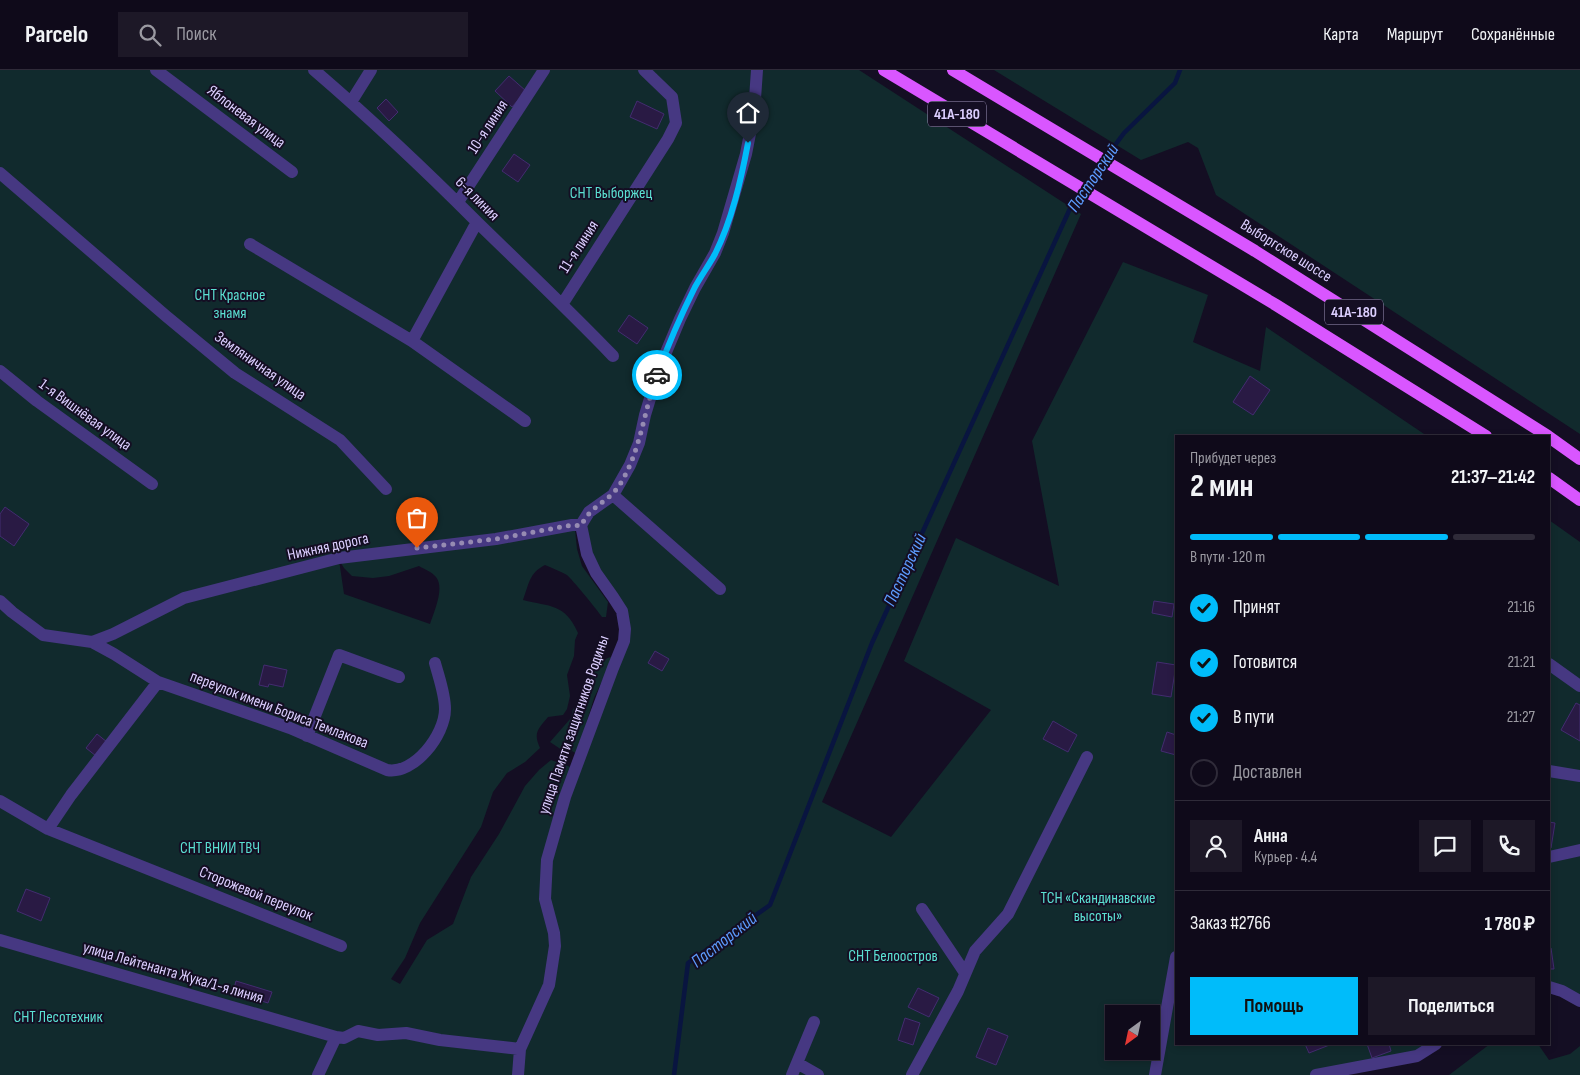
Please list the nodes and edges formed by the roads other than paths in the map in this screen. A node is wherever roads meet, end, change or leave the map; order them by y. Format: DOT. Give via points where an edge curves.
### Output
graph roads {
  1 [pos="156,70"];
  2 [pos="314,70"];
  3 [pos="371,70"];
  4 [pos="544,70"];
  5 [pos="644,70"];
  6 [pos="757,70"];
  7 [pos="884,70"];
  8 [pos="954,70"];
  9 [pos="351,102"];
  10 [pos="292,172"];
  11 [pos="0,173"];
  12 [pos="458,202"];
  13 [pos="477,222"];
  14 [pos="250,244"];
  15 [pos="563,303"];
  16 [pos="412,341"];
  17 [pos="613,356"];
  18 [pos="0,371"];
  19 [pos="524,421"];
  20 [pos="1484,435"];
  21 [pos="1546,435"];
  22 [pos="1550,437"];
  23 [pos="1580,459"];
  24 [pos="1550,479"];
  25 [pos="152,484"];
  26 [pos="386,489"];
  27 [pos="613,495"];
  28 [pos="1580,500"];
  29 [pos="581,526"];
  30 [pos="720,589"];
  31 [pos="0,602"];
  32 [pos="113,634"];
  33 [pos="92,642"];
  34 [pos="114,654"];
  35 [pos="435,664"];
  36 [pos="1550,665"];
  37 [pos="399,677"];
  38 [pos="158,682"];
  39 [pos="1580,686"];
  40 [pos="307,736"];
  41 [pos="1087,757"];
  42 [pos="1550,771"];
  43 [pos="1580,776"];
  44 [pos="0,801"];
  45 [pos="48,829"];
  46 [pos="1580,850"];
  47 [pos="1550,857"];
  48 [pos="922,909"];
  49 [pos="0,940"];
  50 [pos="341,946"];
  51 [pos="1175,963"];
  52 [pos="965,973"];
  53 [pos="1550,987"];
  54 [pos="1580,1000"];
  55 [pos="814,1022"];
  56 [pos="336,1037"];
  57 [pos="1434,1045"];
  58 [pos="520,1049"];
  59 [pos="794,1069"];
  60 [pos="318,1075"];
  61 [pos="518,1075"];
  62 [pos="818,1075"];
  63 [pos="912,1075"];
  64 [pos="1155,1075"];
  65 [pos="1316,1075"];
  1 -- 10 [label="street, Яблоневая улица"];
  2 -- 9 [label="street, 6-я линия"];
  3 -- 9 [label="street"];
  4 -- 12 [label="street, 10-я линия"];
  5 -- 15 [label="street, 11-я линия" via="672,97 676,123"];
  6 -- 27 [label="street" via="754,113 746,154 723,233 680,319 654,385 636,453"];
  7 -- 20 [label="main road, 41А-180" via="1276,305"];
  8 -- 21 [label="main road, Выборгское шоссе / 41А-180" via="1354,312"];
  9 -- 12 [label="street, 6-я линия"];
  11 -- 26 [label="street, Земляничная улица" via="235,373 340,440"];
  12 -- 13 [label="street, 6-я линия"];
  13 -- 15 [label="street, 6-я линия"];
  13 -- 16 [label="street"];
  14 -- 16 [label="street"];
  15 -- 17 [label="street, 6-я линия"];
  16 -- 19 [label="street"];
  18 -- 25 [label="street, 1-я Вишнёвая улица"];
  22 -- 23 [label="main road, Выборгское шоссе / 41А-180"];
  24 -- 28 [label="main road"];
  27 -- 29 [label="street" via="589,512"];
  27 -- 30 [label="street"];
  29 -- 32 [label="street, Нижняя дорога" via="339,558 184,598"];
  29 -- 58 [label="street, улица Памяти защитников Родины" via="590,560 622,611 624,641 565,797 547,860 545,899 555,946 549,985"];
  31 -- 33 [label="street" via="43,635"];
  32 -- 33 [label="street, Нижняя дорога"];
  32 -- 34 [label="street"];
  33 -- 34 [label="street, переулок имени Бориса Темлакова"];
  34 -- 38 [label="street, переулок имени Бориса Темлакова"];
  35 -- 40 [label="street, переулок имени Бориса Темлакова" via="445,708 441,726 431,745 408,768 395,772 387,770"];
  36 -- 39 [label="street"];
  37 -- 40 [label="street" via="339,655"];
  38 -- 40 [label="street, переулок имени Бориса Темлакова"];
  38 -- 45 [label="street"];
  41 -- 52 [label="street" via="1008,914 975,951"];
  42 -- 43 [label="street"];
  44 -- 45 [label="street, Сторожевой переулок"];
  45 -- 50 [label="street, Сторожевой переулок"];
  46 -- 47 [label="street"];
  48 -- 52 [label="street"];
  49 -- 56 [label="street, улица Лейтенанта Жука/1-я линия"];
  51 -- 64 [label="street"];
  52 -- 63 [label="street"];
  53 -- 54 [label="street"];
  55 -- 59 [label="street"];
  56 -- 58 [label="street" via="344,1038 358,1032 378,1035 406,1033"];
  56 -- 60 [label="street"];
  57 -- 65 [label="street" via="1417,1056"];
  58 -- 61 [label="street, улица Памяти защитников Родины"];
  59 -- 62 [label="street"];
}
